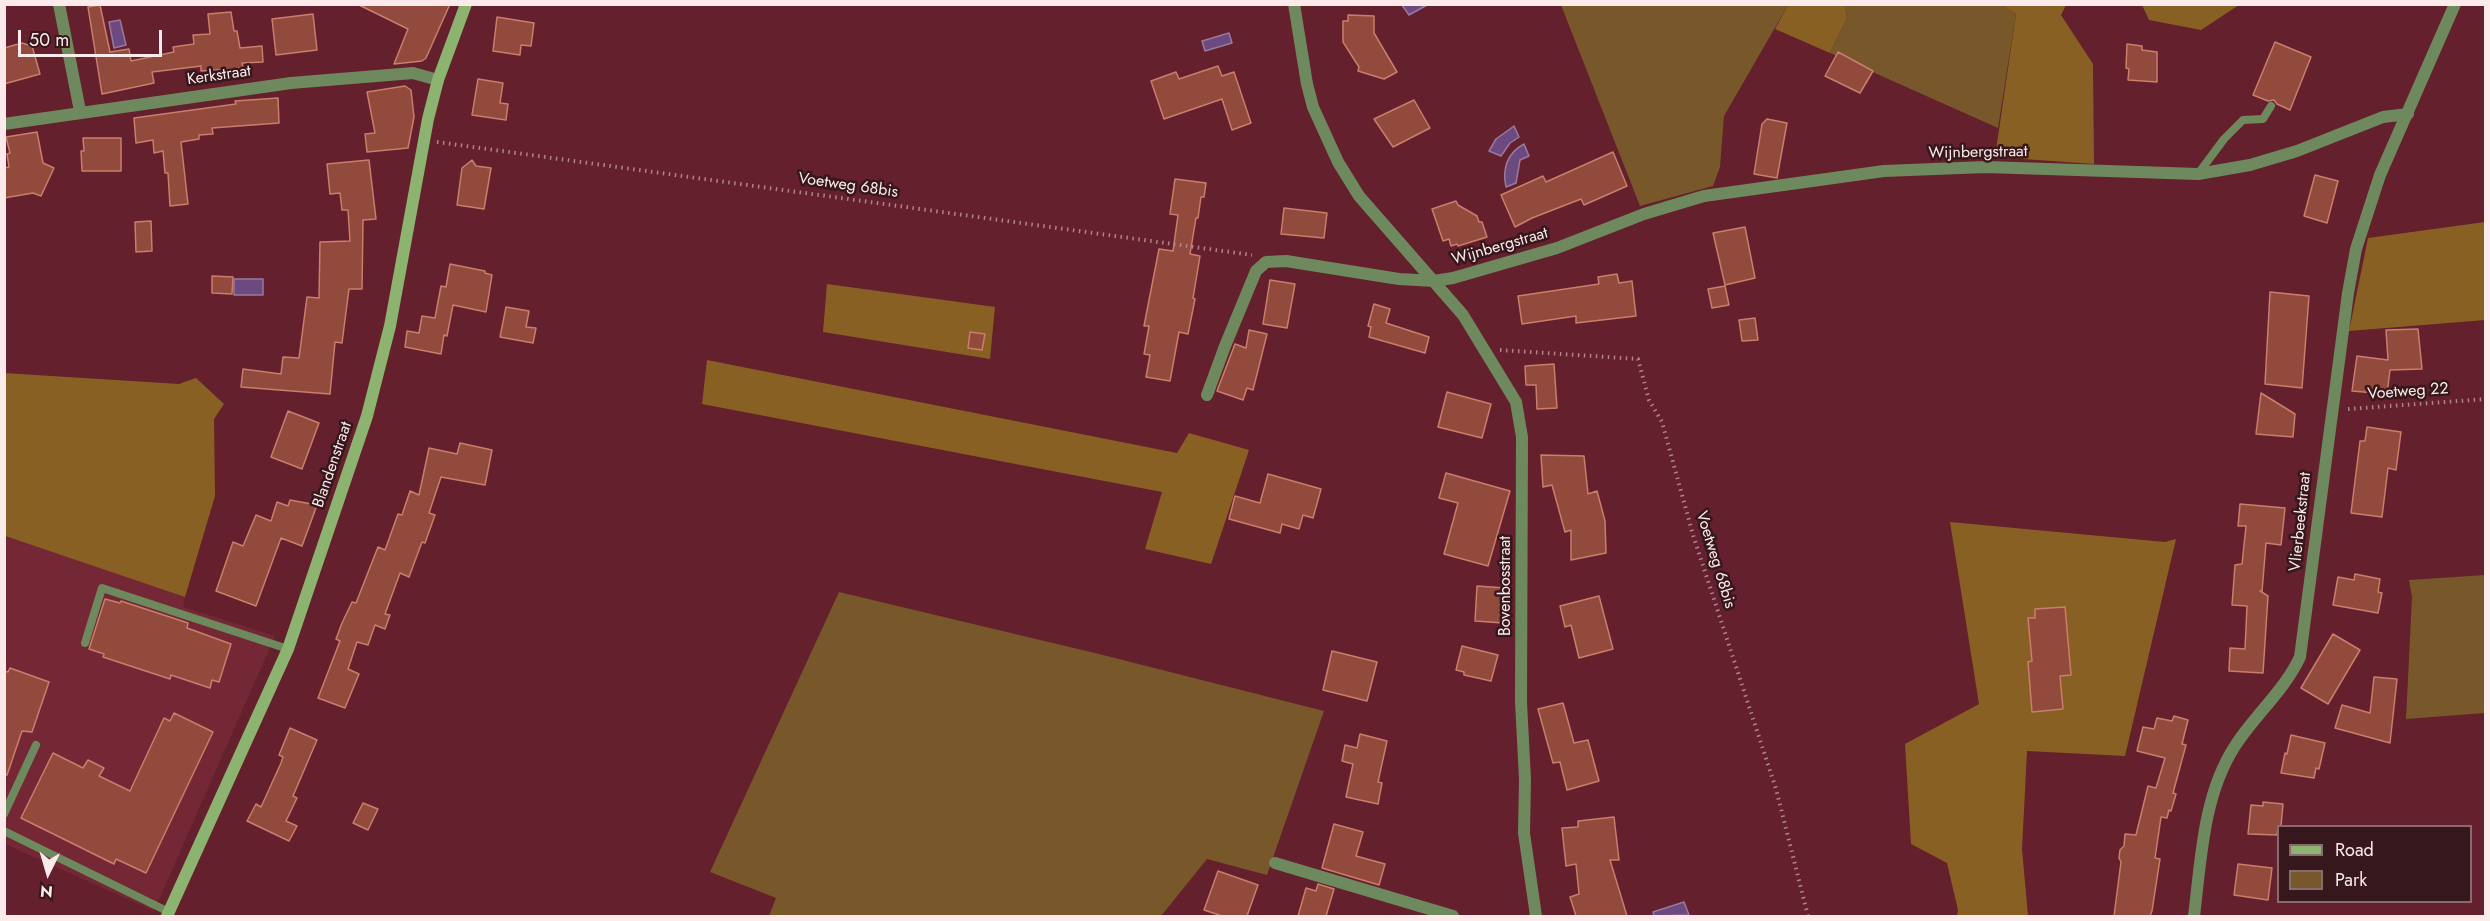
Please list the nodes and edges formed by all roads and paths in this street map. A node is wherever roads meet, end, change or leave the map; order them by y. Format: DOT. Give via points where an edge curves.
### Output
graph roads {
  1 [pos="59,4"];
  2 [pos="466,4"];
  3 [pos="1294,4"];
  4 [pos="2455,4"];
  5 [pos="438,80"];
  6 [pos="2271,106"];
  7 [pos="80,111"];
  8 [pos="2408,114"];
  9 [pos="4,124"];
  10 [pos="424,140"];
  11 [pos="2198,174"];
  12 [pos="1266,262"];
  13 [pos="1434,281"];
  14 [pos="1485,349"];
  15 [pos="1207,395"];
  16 [pos="2486,399"];
  17 [pos="2332,410"];
  18 [pos="85,643"];
  19 [pos="288,649"];
  20 [pos="36,745"];
  21 [pos="4,814"];
  22 [pos="4,831"];
  23 [pos="1275,863"];
  24 [pos="168,914"];
  25 [pos="1453,916"];
  26 [pos="1536,916"];
  27 [pos="1808,916"];
  28 [pos="2194,916"];
  1 -- 7 [label="street"];
  2 -- 5 [label="street, Blandenstraat"];
  3 -- 13 [label="street, Bovenbosstraat" via="1313,107 1338,162 1359,196"];
  4 -- 8 [label="street"];
  5 -- 7 [label="street, Kerkstraat" via="413,73 291,83"];
  5 -- 10 [label="street, Blandenstraat"];
  6 -- 11 [label="lane" via="2263,119 2242,120"];
  7 -- 9 [label="street, Kerkstraat"];
  8 -- 11 [label="street, Wijnbergstraat" via="2383,117 2250,165"];
  8 -- 17 [label="street, Vlierbeekstraat" via="2380,175 2356,249"];
  10 -- 12 [label="path, Voetweg 68bis" via="1223,249"];
  10 -- 19 [label="street, Blandenstraat" via="390,326 367,416"];
  11 -- 13 [label="street, Wijnbergstraat" via="1986,167 1884,171 1704,196 1644,214 1557,248"];
  12 -- 13 [label="street" via="1286,261"];
  12 -- 15 [label="street" via="1256,271"];
  13 -- 14 [label="street, Bovenbosstraat"];
  14 -- 26 [label="street, Bovenbosstraat" via="1516,402 1522,437 1524,833"];
  14 -- 27 [label="path, Voetweg 68bis" via="1638,359 1648,400 1662,422 1693,535 1776,789"];
  16 -- 17 [label="path, Voetweg 22"];
  17 -- 28 [label="street, Vlierbeekstraat" via="2300,657 2291,676 2233,749 2219,779 2209,811"];
  18 -- 19 [label="lane" via="102,588"];
  19 -- 24 [label="street, Blandenstraat"];
  20 -- 21 [label="lane"];
  22 -- 24 [label="lane"];
  23 -- 25 [label="street"];
}
